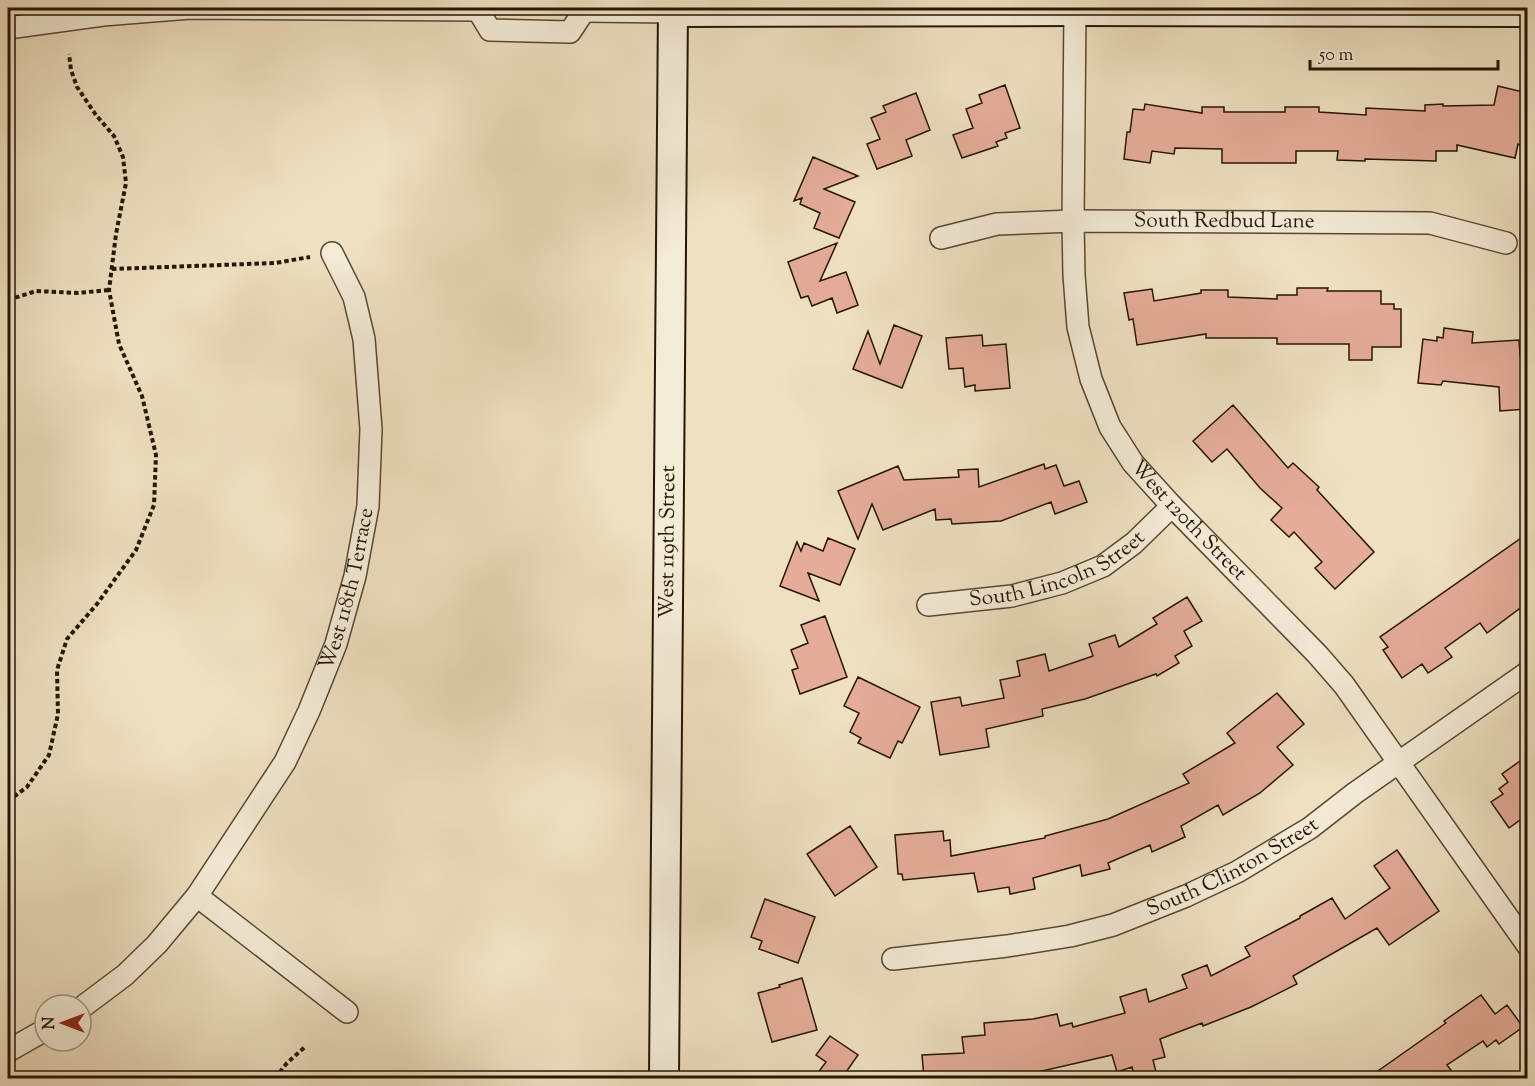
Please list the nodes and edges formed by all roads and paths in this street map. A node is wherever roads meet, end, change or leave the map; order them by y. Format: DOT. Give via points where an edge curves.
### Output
graph roads {
  1 [pos="479,9"];
  2 [pos="582,10"];
  3 [pos="673,10"];
  4 [pos="1075,11"];
  5 [pos="1527,12"];
  6 [pos="8,28"];
  7 [pos="69,54"];
  8 [pos="1073,221"];
  9 [pos="941,238"];
  10 [pos="1506,243"];
  11 [pos="332,253"];
  12 [pos="112,269"];
  13 [pos="109,291"];
  14 [pos="8,300"];
  15 [pos="1172,506"];
  16 [pos="928,605"];
  17 [pos="1527,672"];
  18 [pos="1398,762"];
  19 [pos="8,801"];
  20 [pos="196,896"];
  21 [pos="1527,946"];
  22 [pos="893,959"];
  23 [pos="93,999"];
  24 [pos="347,1012"];
  25 [pos="33,1037"];
  26 [pos="305,1047"];
  27 [pos="8,1051"];
  28 [pos="275,1078"];
  29 [pos="664,1078"];
  1 -- 2 [label="street" via="490,30 570,32"];
  1 -- 6 [label="street" via="190,8"];
  2 -- 3 [label="street"];
  3 -- 4 [label="main road"];
  3 -- 29 [label="main road, West 119th Street"];
  4 -- 5 [label="main road"];
  4 -- 8 [label="street, West 120th Street"];
  7 -- 12 [label="path" via="76,87 114,136 123,157 126,183"];
  8 -- 9 [label="street, South Redbud Lane" via="997,224"];
  8 -- 10 [label="street, South Redbud Lane" via="1430,223"];
  8 -- 15 [label="street, West 120th Street" via="1078,327 1091,379 1110,427 1133,463"];
  11 -- 12 [label="path" via="275,263"];
  11 -- 20 [label="street, West 118th Terrace" via="354,297 364,339 371,429 368,506 355,576 336,644 285,762"];
  12 -- 13 [label="path"];
  13 -- 14 [label="path" via="36,291"];
  13 -- 19 [label="path" via="119,344 142,396 156,455 154,505 136,550 67,639 57,670 58,714 49,755 27,787"];
  15 -- 16 [label="street, South Lincoln Street" via="1103,566 1062,583 1012,596"];
  15 -- 18 [label="street, West 120th Street" via="1317,654"];
  17 -- 18 [label="street, South Clinton Street"];
  18 -- 21 [label="street, West 120th Street"];
  18 -- 22 [label="street, South Clinton Street" via="1310,828 1237,872 1113,925 1007,946"];
  20 -- 23 [label="street, West 118th Terrace" via="157,944"];
  20 -- 24 [label="street"];
  25 -- 27 [label="street"];
  26 -- 28 [label="path"];
}
